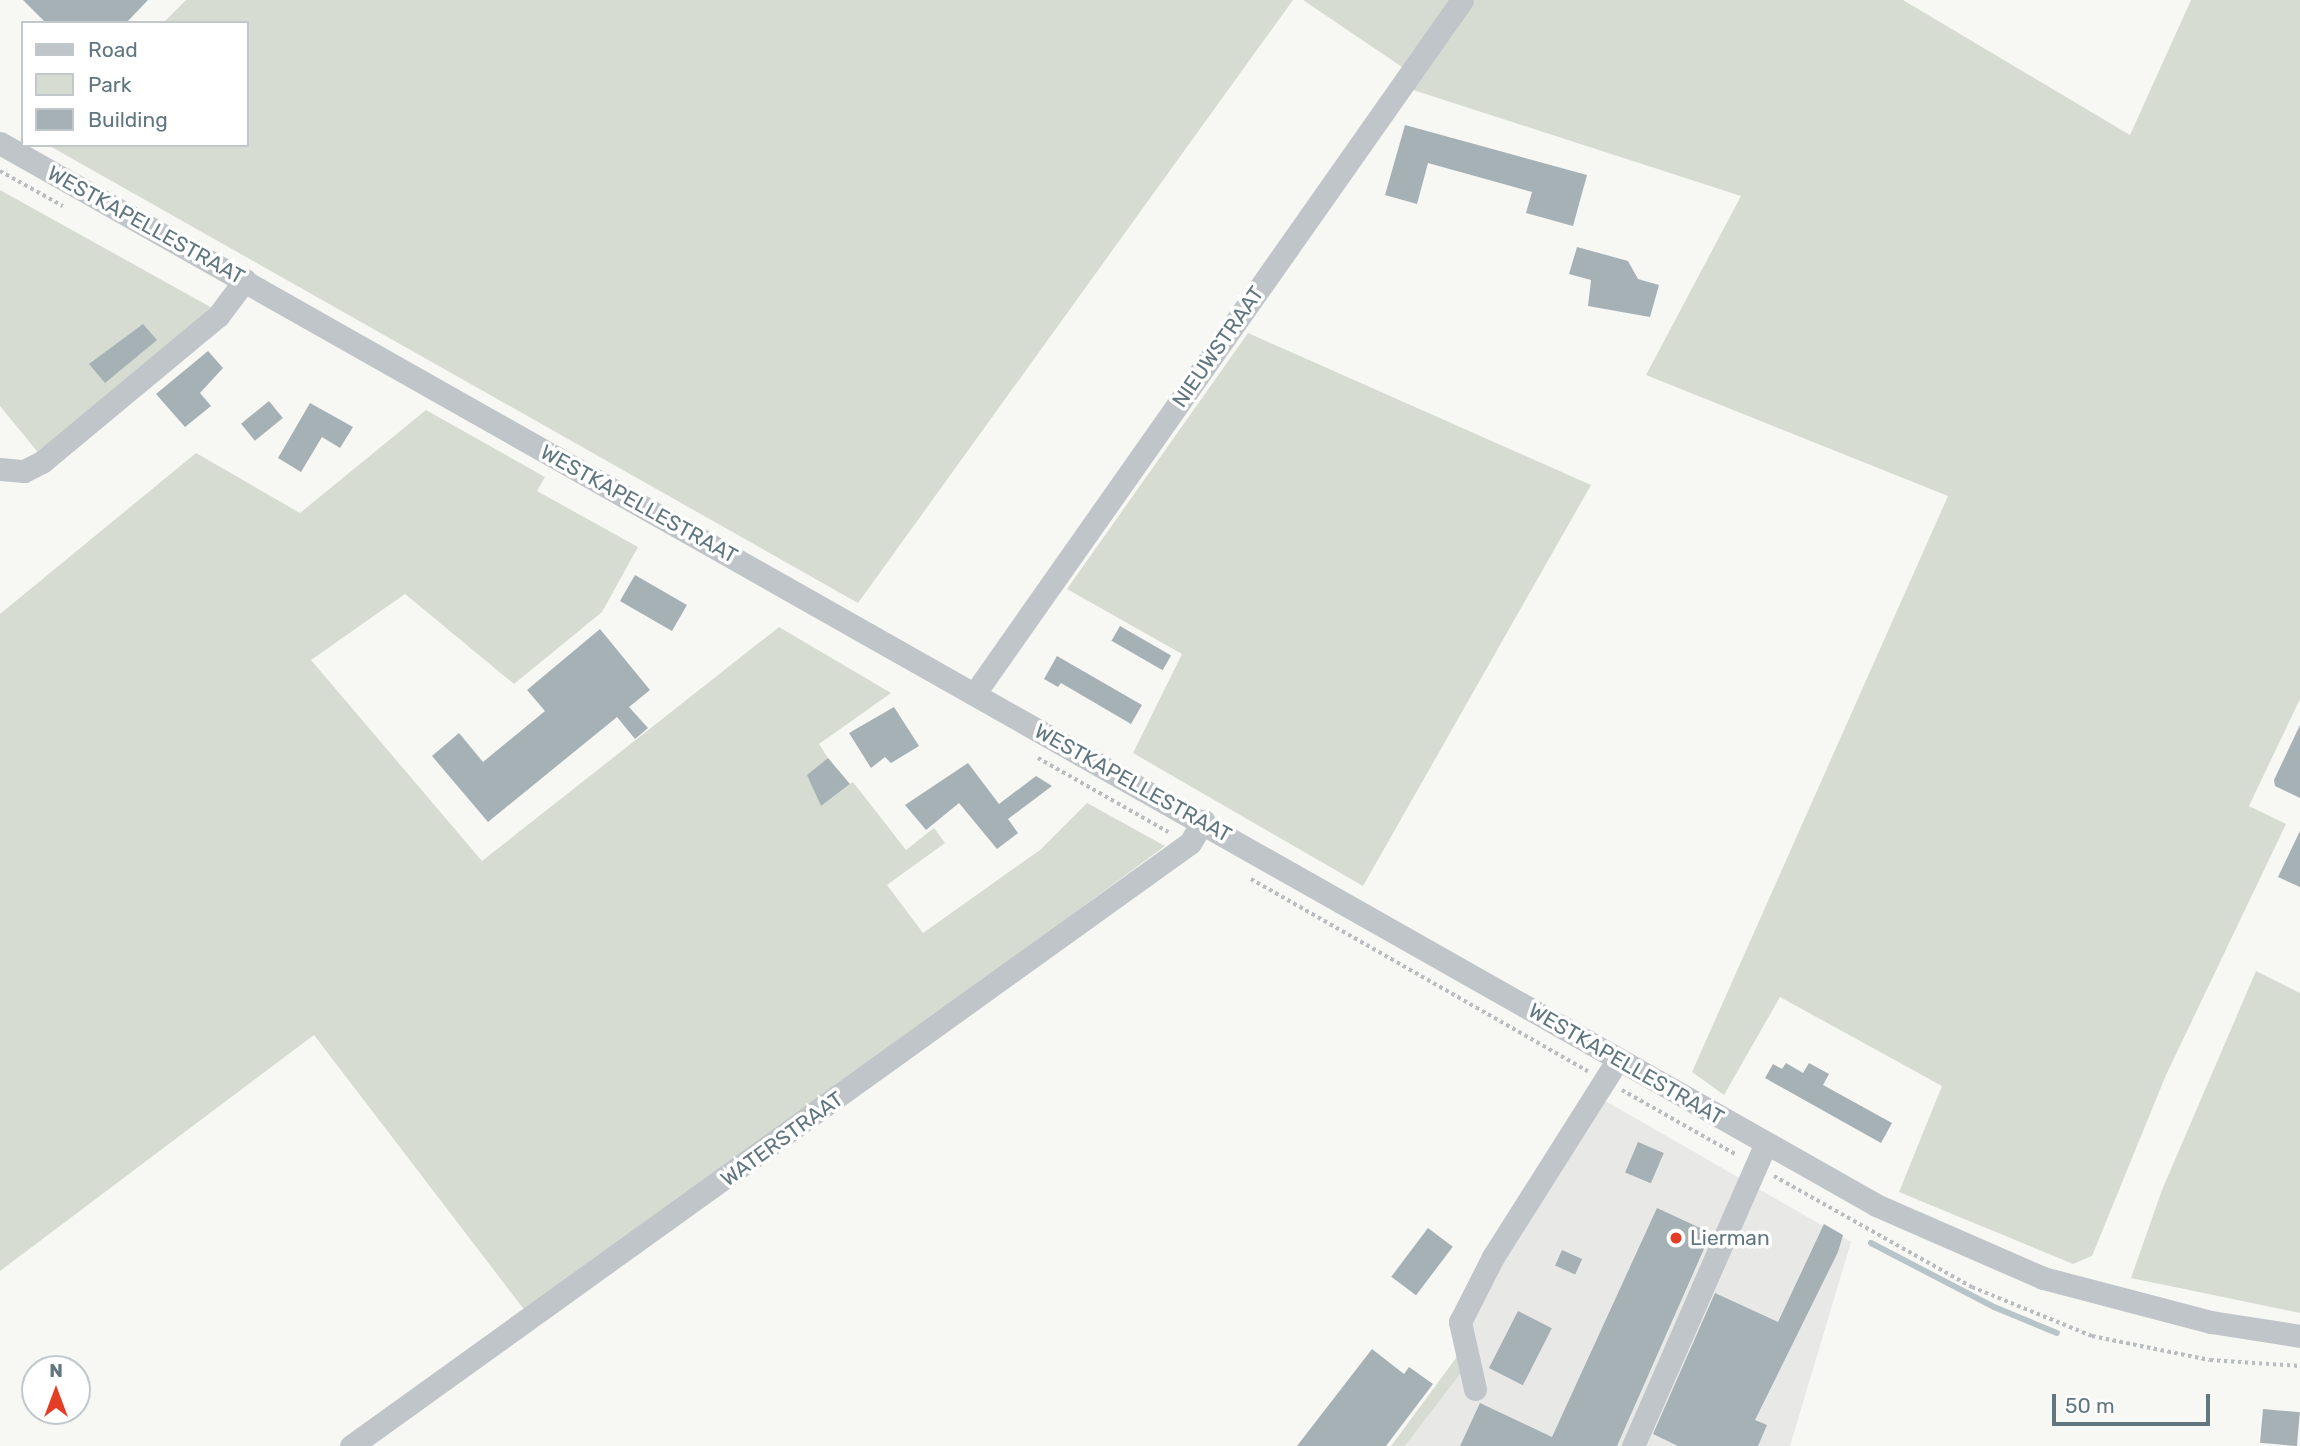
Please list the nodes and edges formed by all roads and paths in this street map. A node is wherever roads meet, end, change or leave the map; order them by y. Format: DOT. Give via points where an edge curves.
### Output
graph roads {
  1 [pos="1462,0"];
  2 [pos="0,144"];
  3 [pos="245,280"];
  4 [pos="0,469"];
  5 [pos="975,693"];
  6 [pos="1030,753"];
  7 [pos="1203,821"];
  8 [pos="1190,843"];
  9 [pos="1618,1059"];
  10 [pos="1766,1143"];
  11 [pos="2300,1336"];
  12 [pos="1475,1389"];
  13 [pos="351,1446"];
  14 [pos="1633,1446"];
  1 -- 5 [label="street, NIEUWSTRAAT"];
  2 -- 3 [label="street, WESTKAPELLESTRAAT"];
  3 -- 4 [label="street" via="218,316 42,462 24,471"];
  3 -- 5 [label="street, WESTKAPELLESTRAAT"];
  5 -- 7 [label="street, WESTKAPELLESTRAAT"];
  6 -- 8 [label="path"];
  7 -- 8 [label="street, WATERSTRAAT"];
  7 -- 9 [label="street, WESTKAPELLESTRAAT"];
  8 -- 13 [label="street, WATERSTRAAT"];
  9 -- 10 [label="street, WESTKAPELLESTRAAT"];
  9 -- 12 [label="street" via="1493,1257 1460,1322"];
  10 -- 11 [label="street, WESTKAPELLESTRAAT" via="1920,1226 2043,1278 2211,1322"];
  10 -- 14 [label="street"];
}
